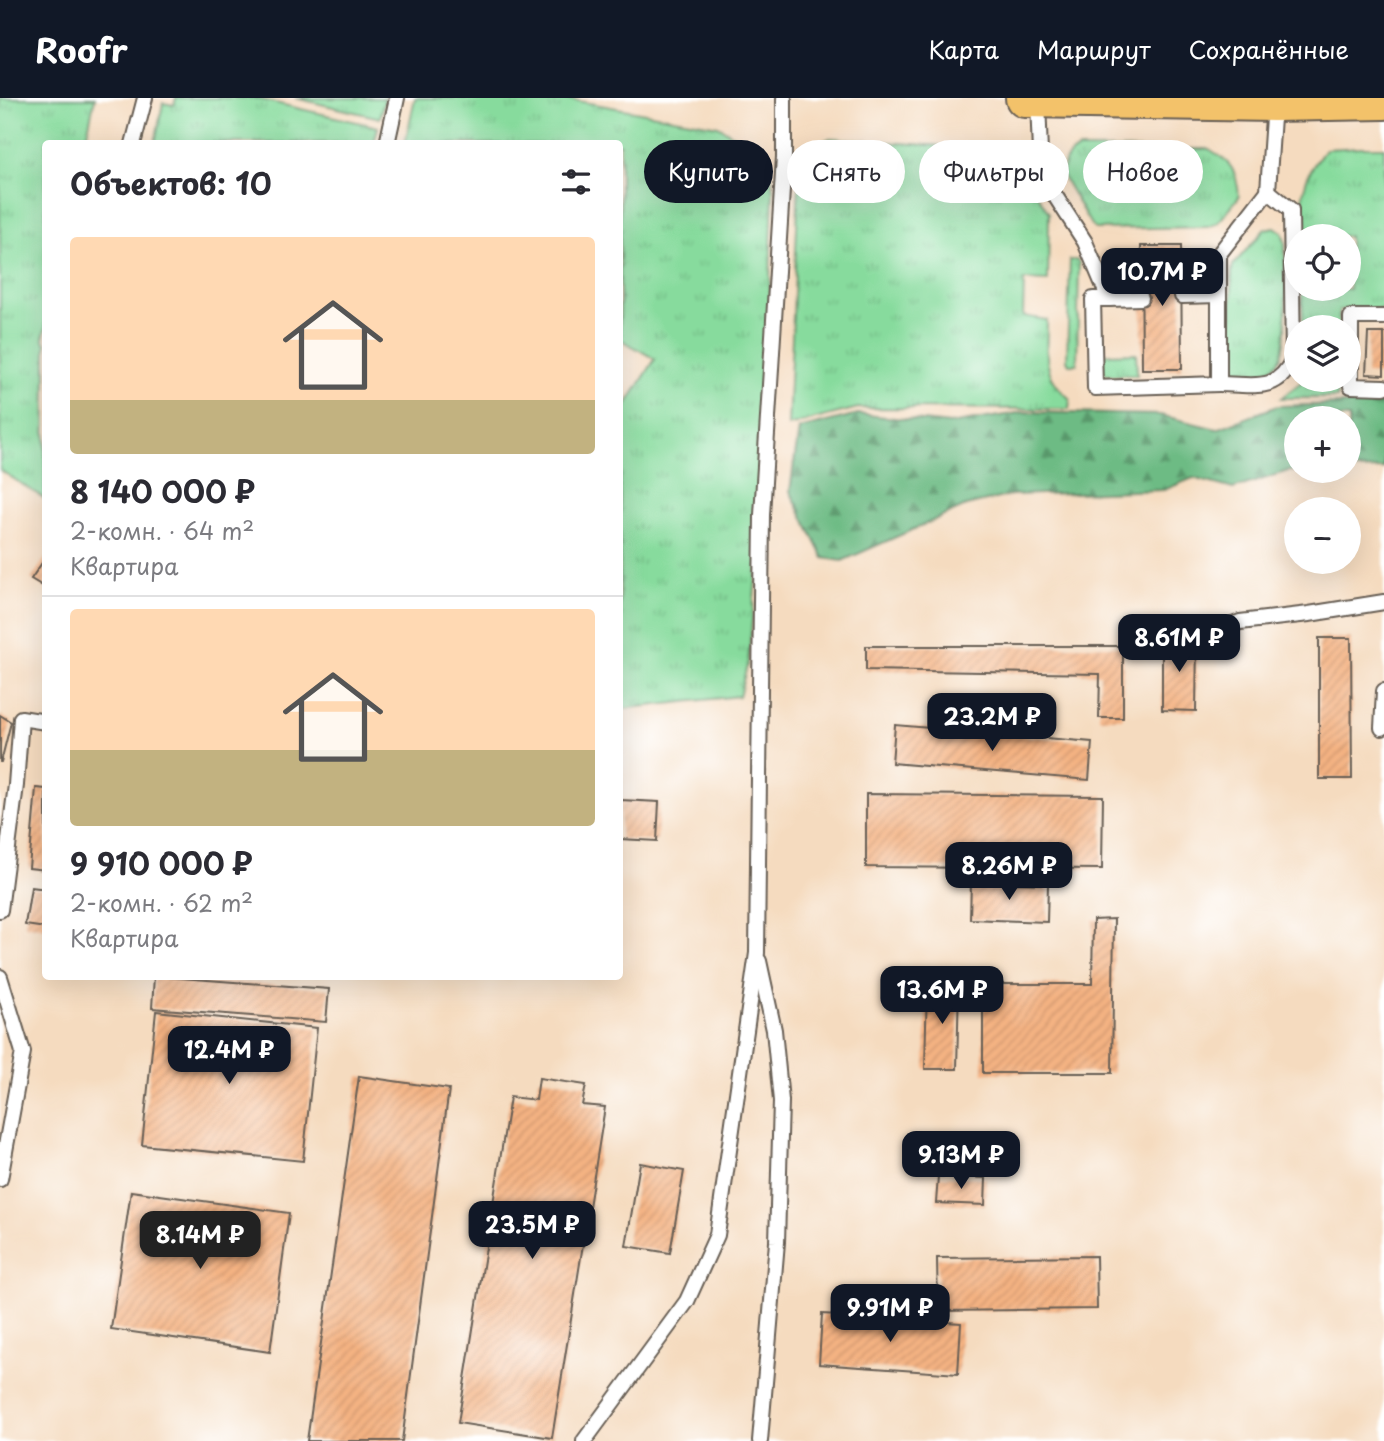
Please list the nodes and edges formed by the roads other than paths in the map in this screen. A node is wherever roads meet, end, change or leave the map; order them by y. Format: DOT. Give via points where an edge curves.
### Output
graph roads {
  1 [pos="145,98"];
  2 [pos="397,98"];
  3 [pos="784,98"];
  4 [pos="1031,99"];
  5 [pos="1384,100"];
  6 [pos="1274,102"];
  7 [pos="134,140"];
  8 [pos="388,140"];
  9 [pos="1268,191"];
  10 [pos="1219,295"];
  11 [pos="1182,296"];
  12 [pos="1141,298"];
  13 [pos="1108,299"];
  14 [pos="1384,317"];
  15 [pos="1219,384"];
  16 [pos="1384,387"];
  17 [pos="1384,602"];
  18 [pos="1213,633"];
  19 [pos="1384,691"];
  20 [pos="42,721"];
  21 [pos="1382,728"];
  22 [pos="0,910"];
  23 [pos="757,953"];
  24 [pos="0,977"];
  25 [pos="0,1179"];
  26 [pos="584,1441"];
  27 [pos="760,1441"];
  1 -- 7 [label="lane"];
  2 -- 8 [label="lane"];
  3 -- 23 [label="lane" via="762,515"];
  4 -- 6 [label="highway"];
  4 -- 13 [label="lane" via="1052,191 1085,242"];
  5 -- 6 [label="highway"];
  6 -- 9 [label="lane"];
  9 -- 10 [label="lane" via="1219,254"];
  9 -- 15 [label="lane" via="1291,210 1293,359 1286,374 1271,384"];
  10 -- 11 [label="lane"];
  10 -- 15 [label="lane"];
  12 -- 13 [label="lane"];
  13 -- 15 [label="lane" via="1093,299 1095,388"];
  14 -- 16 [label="lane" via="1351,317 1351,386"];
  17 -- 18 [label="lane" via="1240,622"];
  19 -- 21 [label="lane"];
  20 -- 22 [label="lane" via="21,718"];
  23 -- 26 [label="lane" via="717,1235 687,1301"];
  23 -- 27 [label="lane" via="775,1030 781,1101 777,1242"];
  24 -- 25 [label="lane" via="23,1052"];
}
